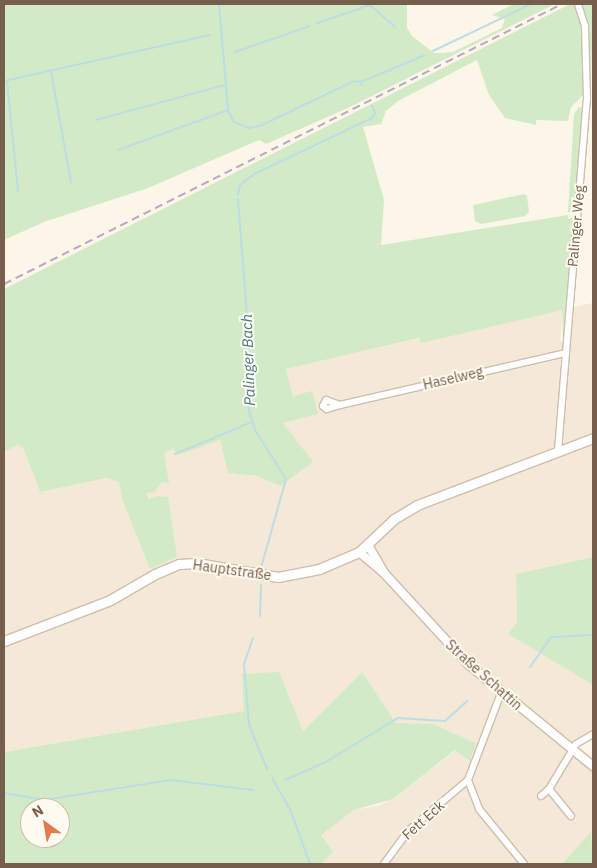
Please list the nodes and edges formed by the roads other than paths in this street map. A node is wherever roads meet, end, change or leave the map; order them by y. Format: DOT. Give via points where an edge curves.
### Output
graph roads {
  1 [pos="579,7"];
  2 [pos="566,353"];
  3 [pos="340,405"];
  4 [pos="593,438"];
  5 [pos="558,450"];
  6 [pos="368,545"];
  7 [pos="359,552"];
  8 [pos="384,573"];
  9 [pos="4,642"];
  10 [pos="501,693"];
  11 [pos="593,734"];
  12 [pos="573,748"];
  13 [pos="593,766"];
  14 [pos="468,780"];
  15 [pos="549,789"];
  16 [pos="540,796"];
  17 [pos="571,816"];
  18 [pos="384,864"];
  19 [pos="524,864"];
  1 -- 2 [label="street, Palinger Weg" via="585,26 588,98"];
  2 -- 3 [label="street, Haselweg"];
  2 -- 5 [label="street, Palinger Weg"];
  4 -- 5 [label="main road, Hauptstraße"];
  5 -- 6 [label="main road, Hauptstraße" via="417,505 394,519"];
  6 -- 7 [label="main road, Hauptstraße"];
  6 -- 8 [label="street, Straße Schattin"];
  7 -- 8 [label="street, Straße Schattin"];
  7 -- 9 [label="main road, Hauptstraße" via="303,573 268,576 197,563 179,564 155,574 116,598"];
  8 -- 10 [label="street, Straße Schattin" via="444,640"];
  10 -- 12 [label="street, Straße Schattin"];
  10 -- 14 [label="street, Fett Eck"];
  11 -- 12 [label="street"];
  12 -- 13 [label="street, Straße Schattin"];
  12 -- 15 [label="street"];
  14 -- 18 [label="street, Fett Eck" via="409,830"];
  14 -- 19 [label="street" via="479,809"];
  15 -- 16 [label="street"];
  15 -- 17 [label="street"];
}
